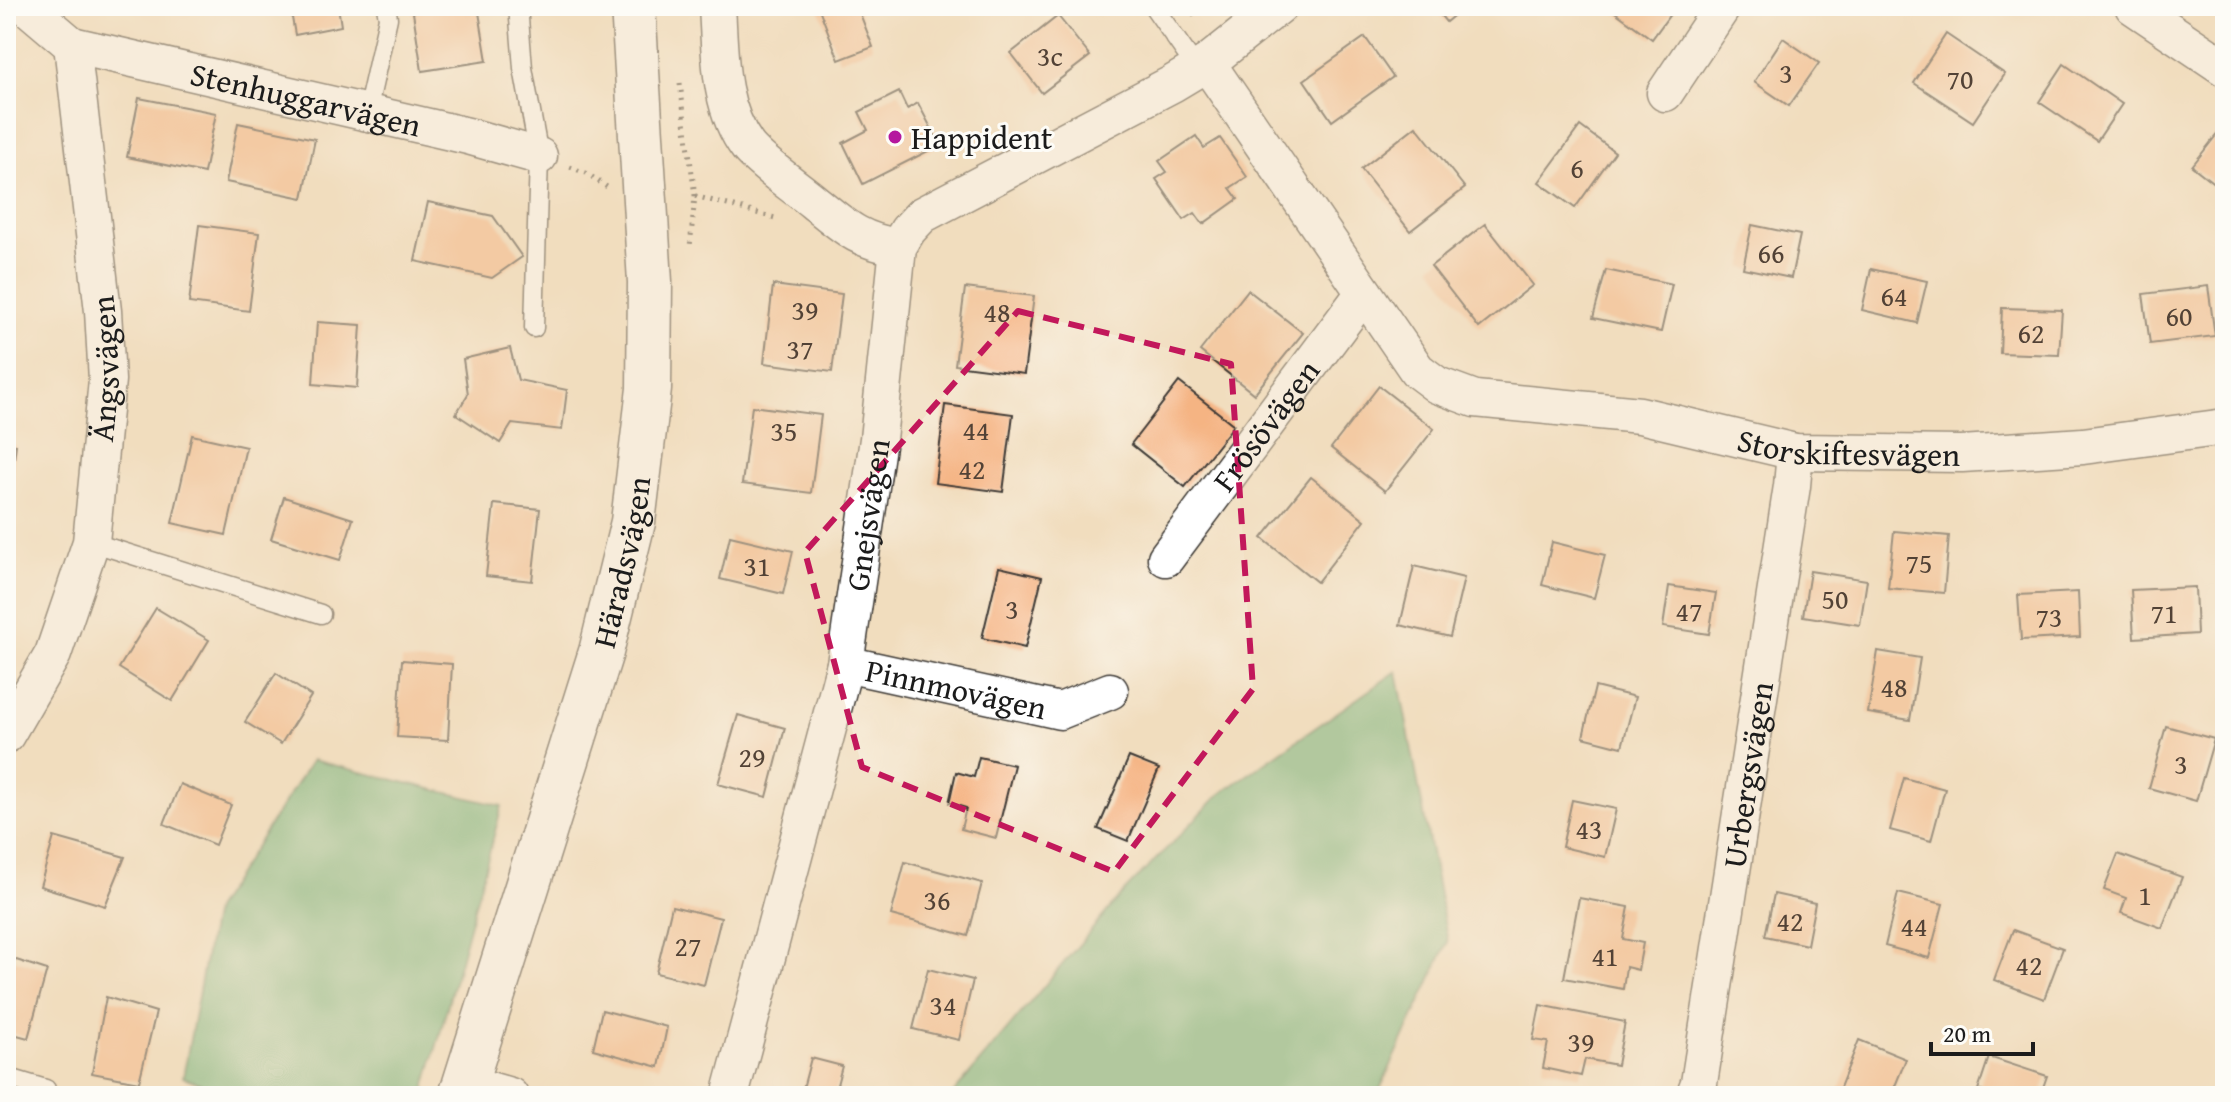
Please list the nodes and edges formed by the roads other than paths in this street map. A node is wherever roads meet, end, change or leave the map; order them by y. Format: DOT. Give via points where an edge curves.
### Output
graph roads {
  1 [pos="386,6"];
  2 [pos="518,6"];
  3 [pos="633,6"];
  4 [pos="717,6"];
  5 [pos="1153,6"];
  6 [pos="1279,6"];
  7 [pos="1723,6"];
  8 [pos="2133,6"];
  9 [pos="20,13"];
  10 [pos="72,45"];
  11 [pos="1202,66"];
  12 [pos="2225,68"];
  13 [pos="1665,93"];
  14 [pos="367,112"];
  15 [pos="539,156"];
  16 [pos="898,247"];
  17 [pos="1364,293"];
  18 [pos="534,328"];
  19 [pos="2225,427"];
  20 [pos="1795,452"];
  21 [pos="91,542"];
  22 [pos="1166,558"];
  23 [pos="321,614"];
  24 [pos="845,664"];
  25 [pos="1110,691"];
  26 [pos="6,735"];
  27 [pos="6,1077"];
  28 [pos="46,1089"];
  29 [pos="463,1090"];
  30 [pos="510,1096"];
  31 [pos="730,1096"];
  32 [pos="1694,1096"];
  1 -- 14 [label="lane" via="388,18"];
  2 -- 15 [label="lane"];
  3 -- 29 [label="street, Häradsvägen" via="650,282 649,389 633,522 601,652"];
  4 -- 16 [label="street" via="722,86 749,148 844,226 872,243"];
  5 -- 11 [label="lane"];
  6 -- 11 [label="street"];
  7 -- 13 [label="street"];
  8 -- 12 [label="street"];
  9 -- 10 [label="street"];
  10 -- 14 [label="street, Stenhuggarvägen"];
  10 -- 21 [label="street, Ängsvägen" via="107,380"];
  11 -- 16 [label="street" via="922,215"];
  11 -- 17 [label="street"];
  14 -- 15 [label="street, Stenhuggarvägen"];
  15 -- 18 [label="lane"];
  16 -- 24 [label="street, Gnejsvägen" via="878,439"];
  17 -- 20 [label="street, Storskiftesvägen" via="1417,370 1437,385 1475,399 1640,415"];
  17 -- 22 [label="street, Frösövägen"];
  19 -- 20 [label="street, Storskiftesvägen" via="2083,446 1962,454"];
  20 -- 32 [label="street, Urbergsvägen"];
  21 -- 23 [label="lane"];
  21 -- 26 [label="street, Ängsvägen" via="53,654"];
  24 -- 25 [label="street, Pinnmovägen" via="1060,711"];
  24 -- 31 [label="street, Gnejsvägen"];
  27 -- 28 [label="lane"];
  29 -- 30 [label="street"];
}
